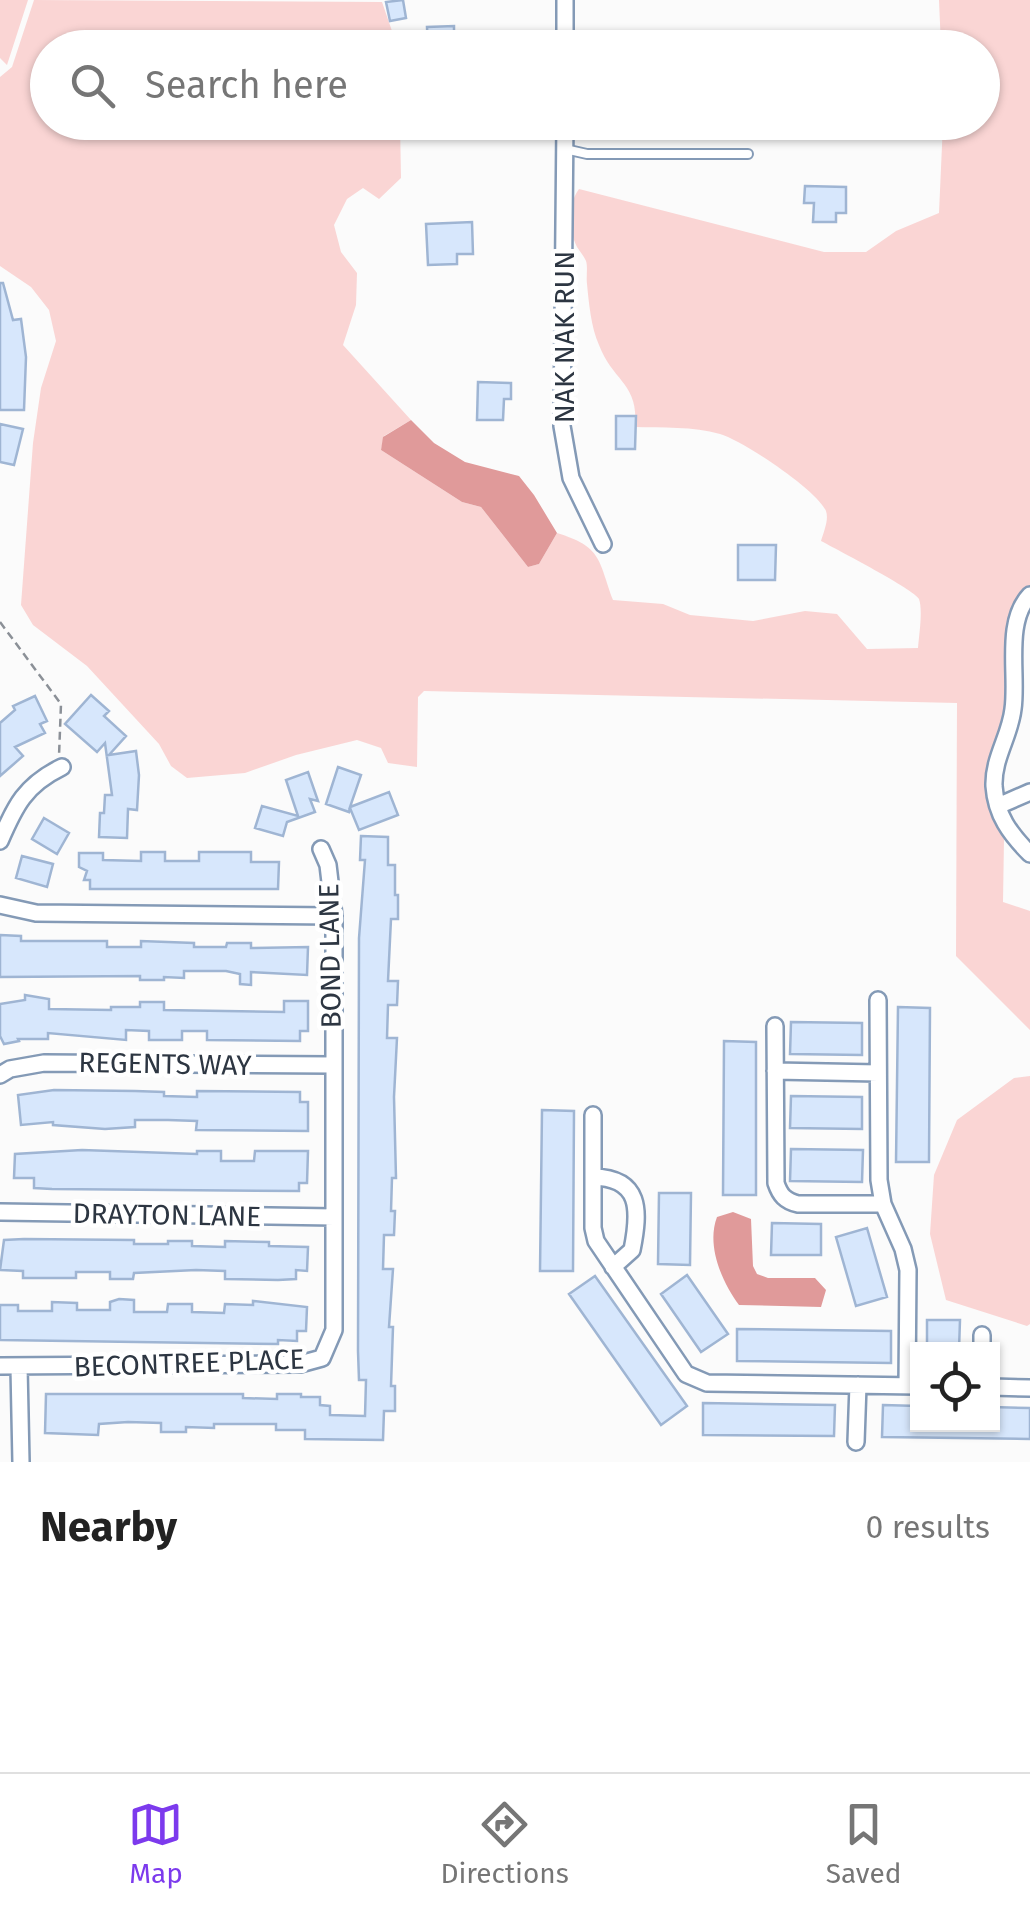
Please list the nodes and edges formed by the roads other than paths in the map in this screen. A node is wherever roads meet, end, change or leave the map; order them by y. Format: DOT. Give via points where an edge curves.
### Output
graph roads {
  1 [pos="565,0"];
  2 [pos="565,30"];
  3 [pos="564,140"];
  4 [pos="564,149"];
  5 [pos="748,154"];
  6 [pos="603,544"];
  7 [pos="1030,595"];
  8 [pos="62,768"];
  9 [pos="1030,793"];
  10 [pos="998,806"];
  11 [pos="0,841"];
  12 [pos="320,848"];
  13 [pos="1030,854"];
  14 [pos="0,905"];
  15 [pos="334,916"];
  16 [pos="878,1000"];
  17 [pos="775,1026"];
  18 [pos="332,1065"];
  19 [pos="775,1071"];
  20 [pos="878,1072"];
  21 [pos="0,1075"];
  22 [pos="593,1115"];
  23 [pos="592,1177"];
  24 [pos="882,1204"];
  25 [pos="0,1212"];
  26 [pos="334,1217"];
  27 [pos="613,1267"];
  28 [pos="910,1342"];
  29 [pos="0,1366"];
  30 [pos="19,1368"];
  31 [pos="858,1385"];
  32 [pos="910,1386"];
  33 [pos="1000,1387"];
  34 [pos="1030,1388"];
  35 [pos="856,1442"];
  36 [pos="20,1462"];
  1 -- 2 [label="street"];
  3 -- 4 [label="street, NAK NAK RUN"];
  4 -- 5 [label="lane"];
  4 -- 6 [label="street, NAK NAK RUN" via="562,426 572,478"];
  7 -- 10 [label="street" via="1016,623 1013,712 995,767"];
  8 -- 11 [label="street" via="16,803"];
  9 -- 10 [label="street"];
  10 -- 13 [label="street"];
  12 -- 15 [label="street, BOND LANE"];
  14 -- 15 [label="street" via="36,912"];
  15 -- 18 [label="street, BOND LANE"];
  16 -- 20 [label="street"];
  17 -- 19 [label="street"];
  18 -- 21 [label="street, REGENTS WAY" via="44,1062"];
  18 -- 26 [label="street, BECONTREE PLACE"];
  19 -- 20 [label="street"];
  19 -- 24 [label="street" via="780,1193 798,1204"];
  20 -- 24 [label="street"];
  22 -- 23 [label="street"];
  23 -- 27 [label="street" via="592,1228"];
  23 -- 27 [label="street" via="623,1182 635,1200 632,1250"];
  24 -- 28 [label="street" via="908,1270"];
  25 -- 26 [label="street, DRAYTON LANE"];
  26 -- 30 [label="street, BECONTREE PLACE" via="334,1330 322,1358 300,1364"];
  27 -- 31 [label="street" via="696,1380"];
  29 -- 30 [label="street, BECONTREE PLACE"];
  30 -- 36 [label="street"];
  31 -- 32 [label="street"];
  31 -- 35 [label="street"];
  33 -- 34 [label="street"];
}
